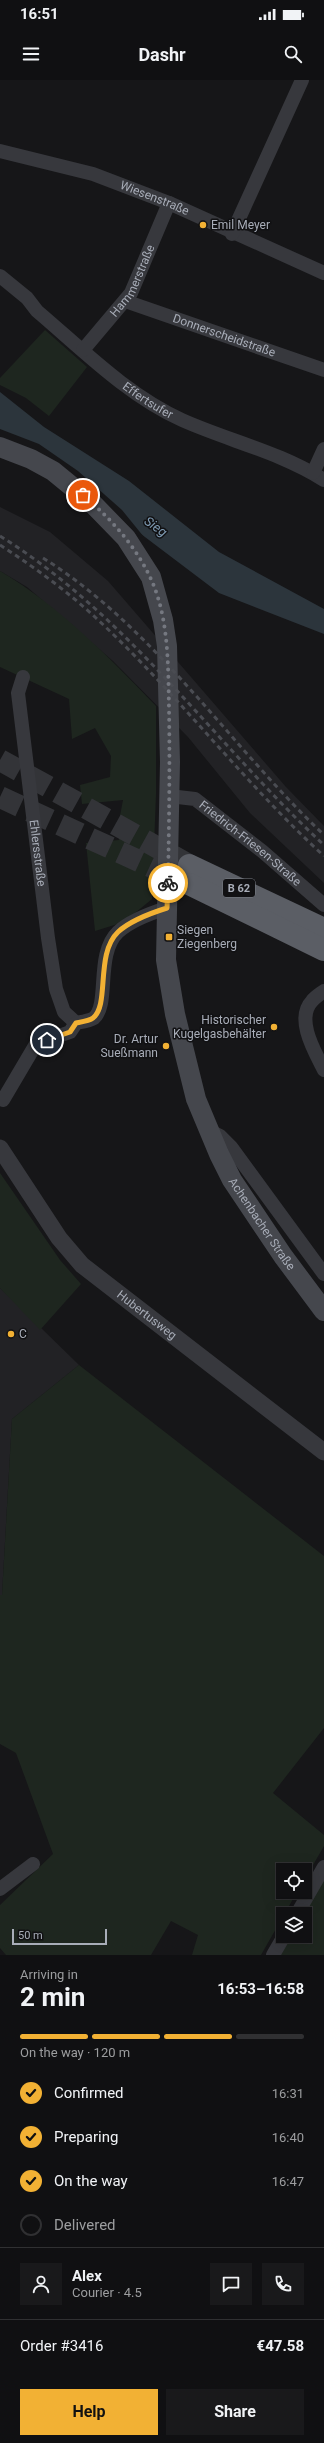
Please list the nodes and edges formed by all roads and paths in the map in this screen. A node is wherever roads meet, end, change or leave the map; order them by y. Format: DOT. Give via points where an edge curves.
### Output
graph roads {
  1 [pos="302,80"];
  2 [pos="0,151"];
  3 [pos="169,203"];
  4 [pos="232,234"];
  5 [pos="324,273"];
  6 [pos="0,276"];
  7 [pos="125,300"];
  8 [pos="83,350"];
  9 [pos="324,370"];
  10 [pos="0,447"];
  11 [pos="324,449"];
  12 [pos="319,476"];
  13 [pos="23,677"];
  14 [pos="169,796"];
  15 [pos="189,875"];
  16 [pos="324,905"];
  17 [pos="167,908"];
  18 [pos="283,920"];
  19 [pos="324,929"];
  20 [pos="324,950"];
  21 [pos="324,990"];
  22 [pos="76,1023"];
  23 [pos="324,1070"];
  24 [pos="3,1100"];
  25 [pos="208,1130"];
  26 [pos="0,1148"];
  27 [pos="324,1274"];
  28 [pos="324,1311"];
  29 [pos="324,1452"];
  30 [pos="33,1864"];
  31 [pos="324,1867"];
  32 [pos="0,1889"];
  33 [pos="301,1907"];
  34 [pos="280,1943"];
  35 [pos="273,1955"];
  1 -- 4 [label="street"];
  2 -- 3 [label="street, Wiesenstraße" via="87,172"];
  3 -- 4 [label="street, Wiesenstraße"];
  3 -- 7 [label="street, Hammerstraße" via="131,293"];
  4 -- 5 [label="street, Wiesenstraße"];
  6 -- 8 [label="street, Effertsufer" via="27,298 37,312"];
  7 -- 8 [label="street, Hammerstraße"];
  7 -- 9 [label="street, Donnerscheidstraße"];
  8 -- 12 [label="street, Effertsufer" via="148,402 183,420 249,444"];
  10 -- 14 [label="main road, Achenbacher Straße" via="53,471 92,503 126,538 151,577 167,646"];
  11 -- 12 [label="street"];
  13 -- 22 [label="street, Ehlersstraße" via="18,693 48,938 56,989 64,1012"];
  14 -- 16 [label="street, Friedrich-Friesen-Straße" via="195,799 262,851"];
  14 -- 17 [label="main road, Achenbacher Straße"];
  15 -- 18 [label="highway, B 62"];
  17 -- 22 [label="street" via="147,914 117,932 104,959 100,1010 93,1019"];
  17 -- 25 [label="main road, Achenbacher Straße" via="166,960 175,1014 196,1099"];
  18 -- 19 [label="highway, B 62"];
  18 -- 20 [label="highway, B 62"];
  21 -- 23 [label="street" via="310,1002 306,1018 310,1042"];
  22 -- 24 [label="street" via="70,1032 36,1044"];
  25 -- 27 [label="street, Achenbacher Straße" via="220,1136 231,1147"];
  25 -- 28 [label="main road, Achenbacher Straße" via="232,1180"];
  26 -- 29 [label="street, Hubertusweg" via="59,1238 82,1265"];
  30 -- 32 [label="street"];
  31 -- 33 [label="street"];
  34 -- 35 [label="street"];
}
